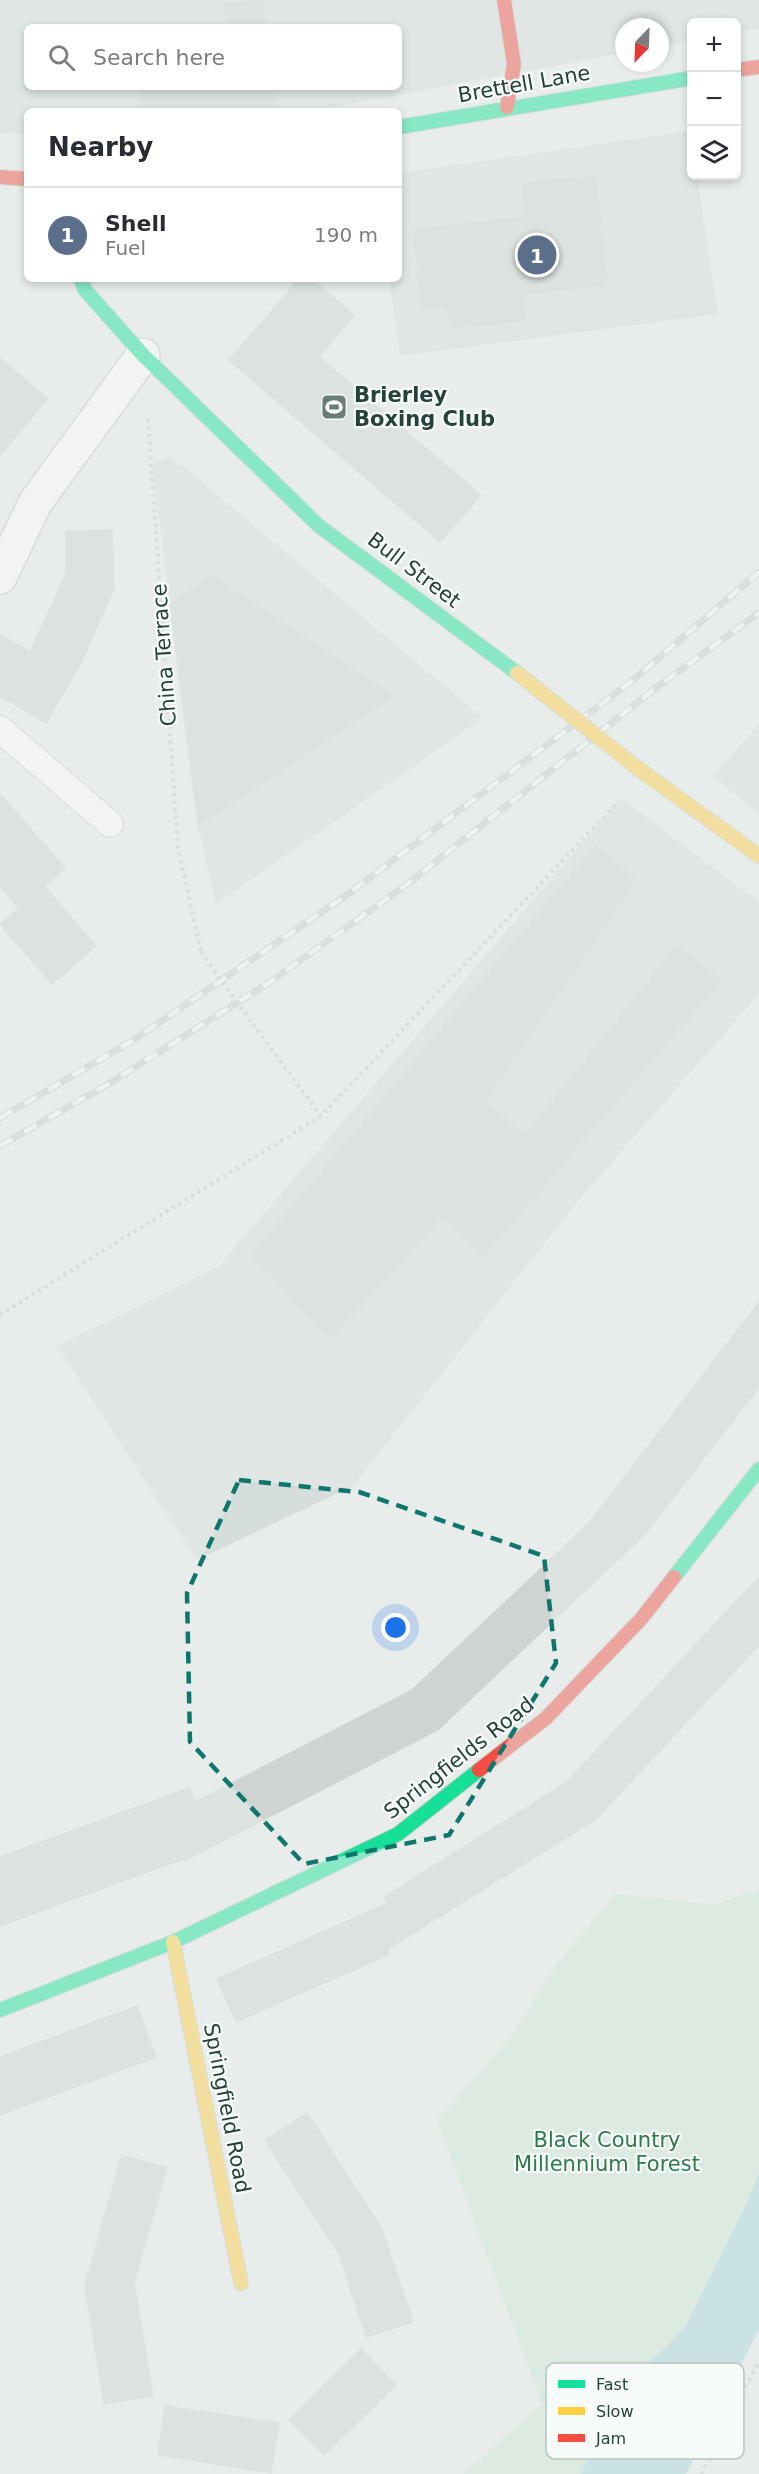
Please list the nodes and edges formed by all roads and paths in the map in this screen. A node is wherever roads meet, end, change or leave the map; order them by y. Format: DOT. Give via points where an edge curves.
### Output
graph roads {
  1 [pos="504,0"];
  2 [pos="759,67"];
  3 [pos="741,69"];
  4 [pos="687,79"];
  5 [pos="507,107"];
  6 [pos="402,126"];
  7 [pos="0,177"];
  8 [pos="24,179"];
  9 [pos="82,282"];
  10 [pos="143,355"];
  11 [pos="0,577"];
  12 [pos="0,729"];
  13 [pos="640,770"];
  14 [pos="110,824"];
  15 [pos="759,856"];
  16 [pos="321,1116"];
  17 [pos="0,1316"];
  18 [pos="759,1469"];
  19 [pos="173,1942"];
  20 [pos="0,2010"];
  21 [pos="241,2283"];
  22 [pos="759,2361"];
  23 [pos="744,2390"];
  24 [pos="709,2459"];
  25 [pos="701,2474"];
  1 -- 5 [label="street" via="514,64"];
  2 -- 3 [label="street"];
  4 -- 5 [label="street, Brettell Lane"];
  5 -- 6 [label="street, Brettell Lane"];
  7 -- 8 [label="street"];
  9 -- 10 [label="street, Bull Street"];
  10 -- 11 [label="street" via="35,503"];
  10 -- 13 [label="street, Bull Street, bridge" via="319,526 517,672"];
  10 -- 16 [label="path, China Terrace, bridge" via="178,848 201,952"];
  12 -- 14 [label="lane"];
  13 -- 15 [label="street, Bull Street"];
  13 -- 16 [label="path"];
  16 -- 17 [label="path"];
  18 -- 19 [label="street, Springfields Road" via="641,1619 546,1718 398,1834"];
  19 -- 20 [label="street, Springfields Road"];
  19 -- 21 [label="street, Springfield Road"];
  22 -- 23 [label="path"];
  24 -- 25 [label="path"];
}
